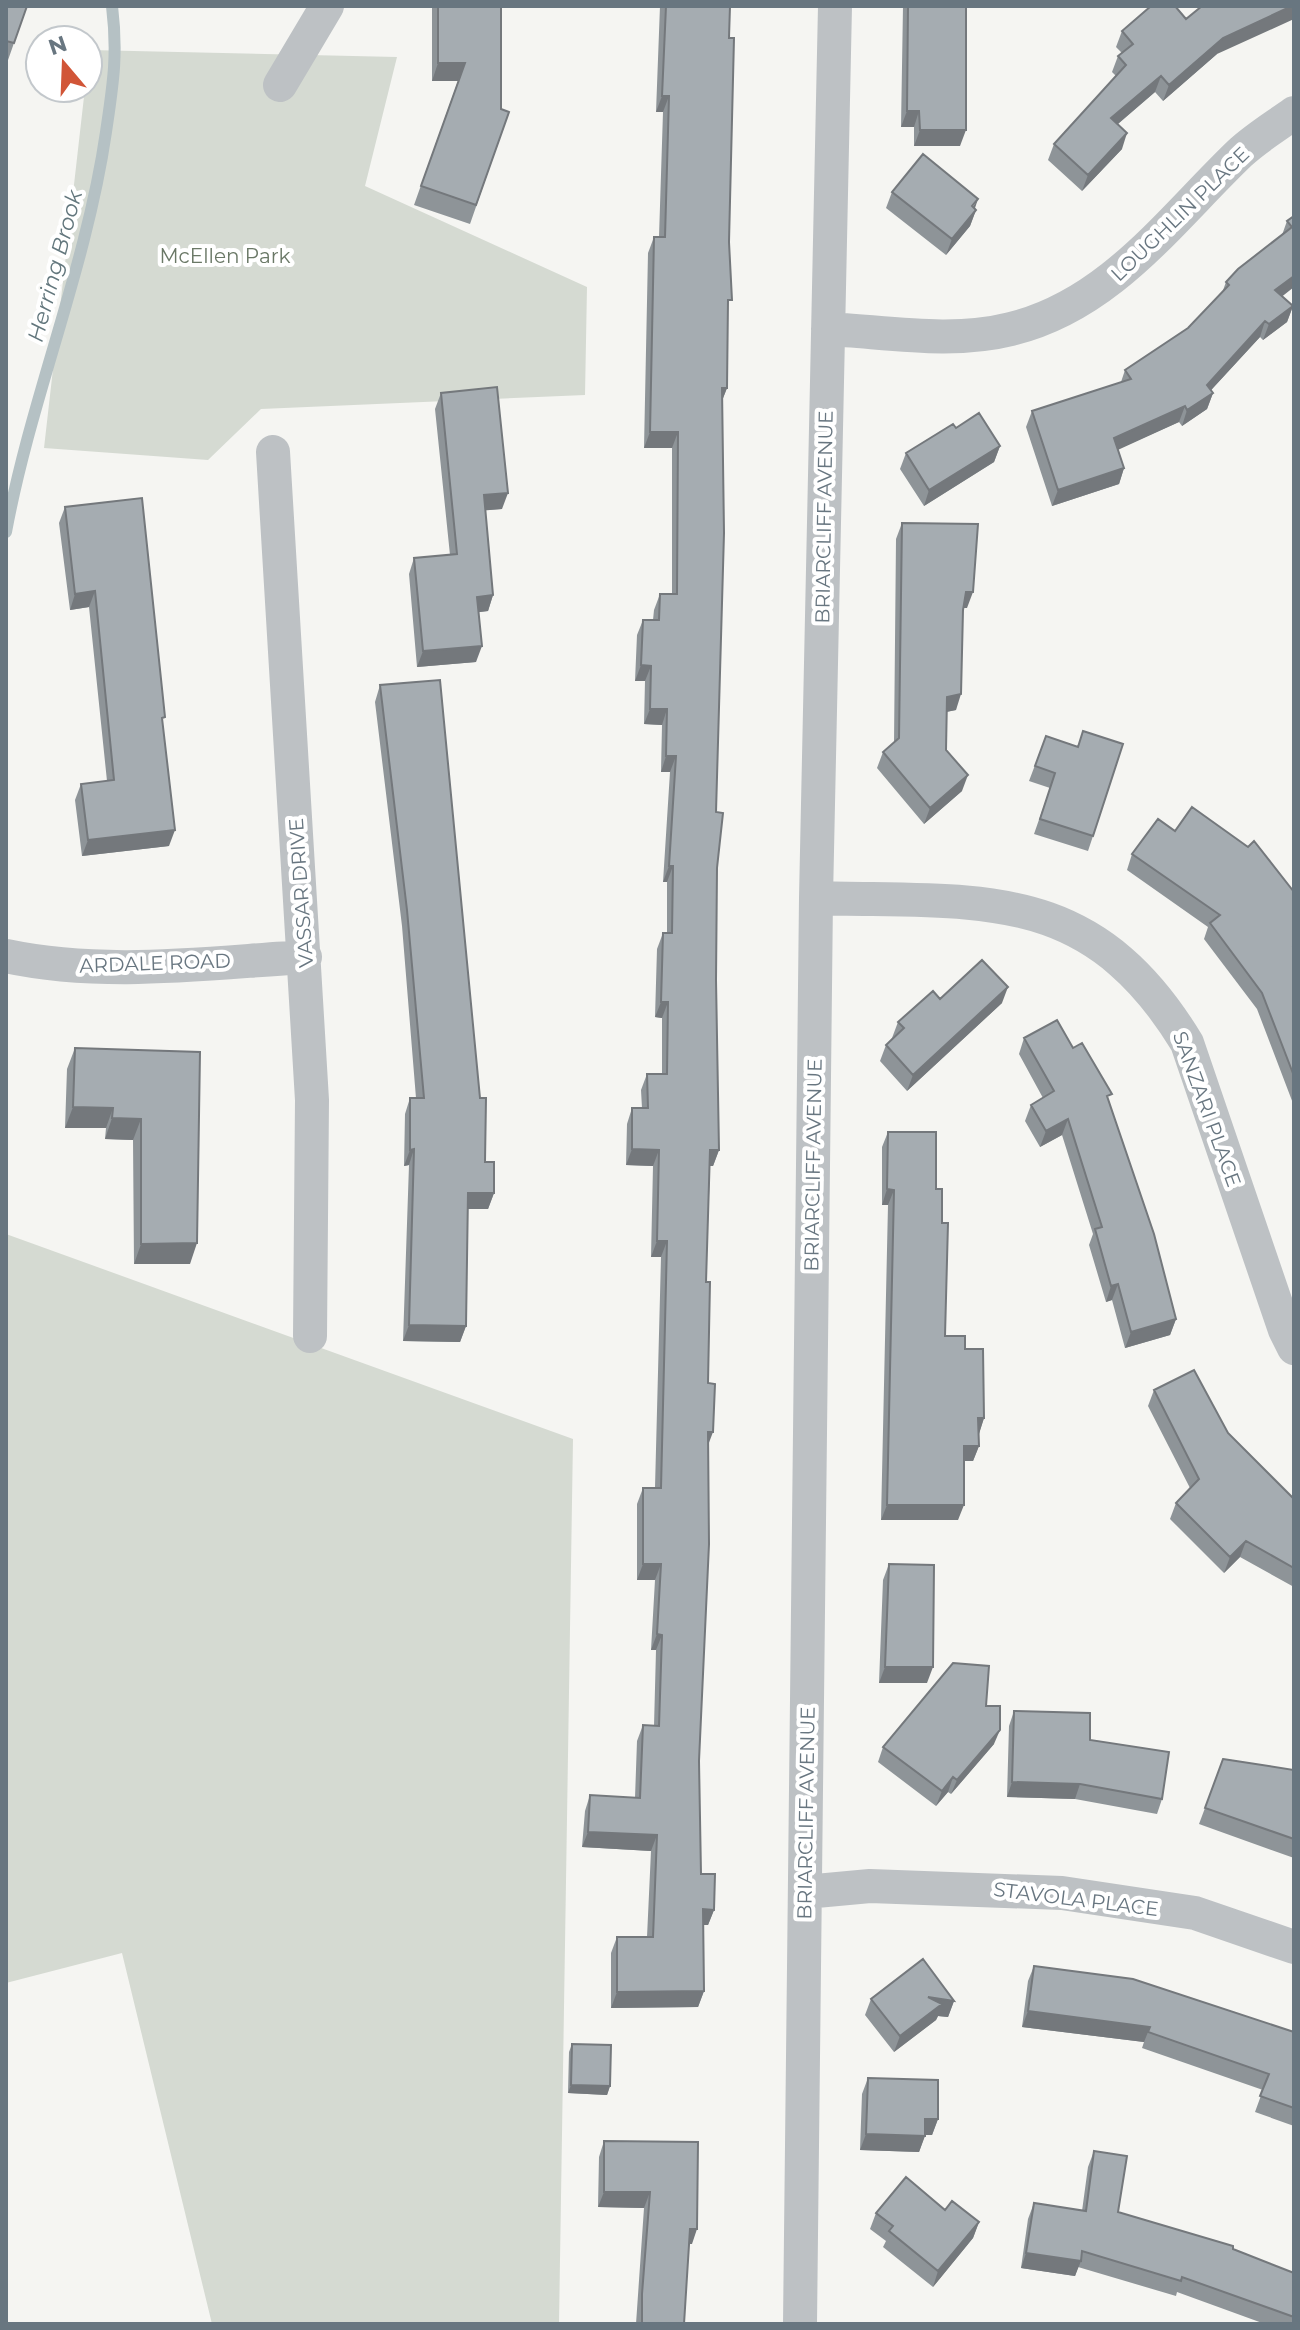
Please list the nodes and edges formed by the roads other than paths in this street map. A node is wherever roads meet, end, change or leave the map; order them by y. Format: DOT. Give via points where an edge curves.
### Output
graph roads {
  1 [pos="327,6"];
  2 [pos="835,6"];
  3 [pos="280,85"];
  4 [pos="1294,113"];
  5 [pos="828,329"];
  6 [pos="273,452"];
  7 [pos="816,898"];
  8 [pos="6,956"];
  9 [pos="305,957"];
  10 [pos="310,1336"];
  11 [pos="1294,1348"];
  12 [pos="805,1892"];
  13 [pos="1294,1947"];
  14 [pos="800,2324"];
  1 -- 3 [label="street"];
  2 -- 5 [label="street, BRIARCLIFF AVENUE"];
  4 -- 5 [label="street, LOUGHLIN PLACE" via="1243,151 1121,272 1062,312 1010,329 961,336"];
  5 -- 7 [label="street, BRIARCLIFF AVENUE"];
  6 -- 9 [label="street, VASSAR DRIVE"];
  7 -- 11 [label="street, SANZARI PLACE" via="995,904 1043,916 1088,936 1127,965 1164,1005 1187,1043"];
  7 -- 12 [label="street, BRIARCLIFF AVENUE"];
  8 -- 9 [label="street, ARDALE ROAD" via="113,969"];
  9 -- 10 [label="street, VASSAR DRIVE" via="312,1100"];
  12 -- 13 [label="street, STAVOLA PLACE" via="870,1886 1062,1893 1195,1913"];
  12 -- 14 [label="street, BRIARCLIFF AVENUE"];
}
